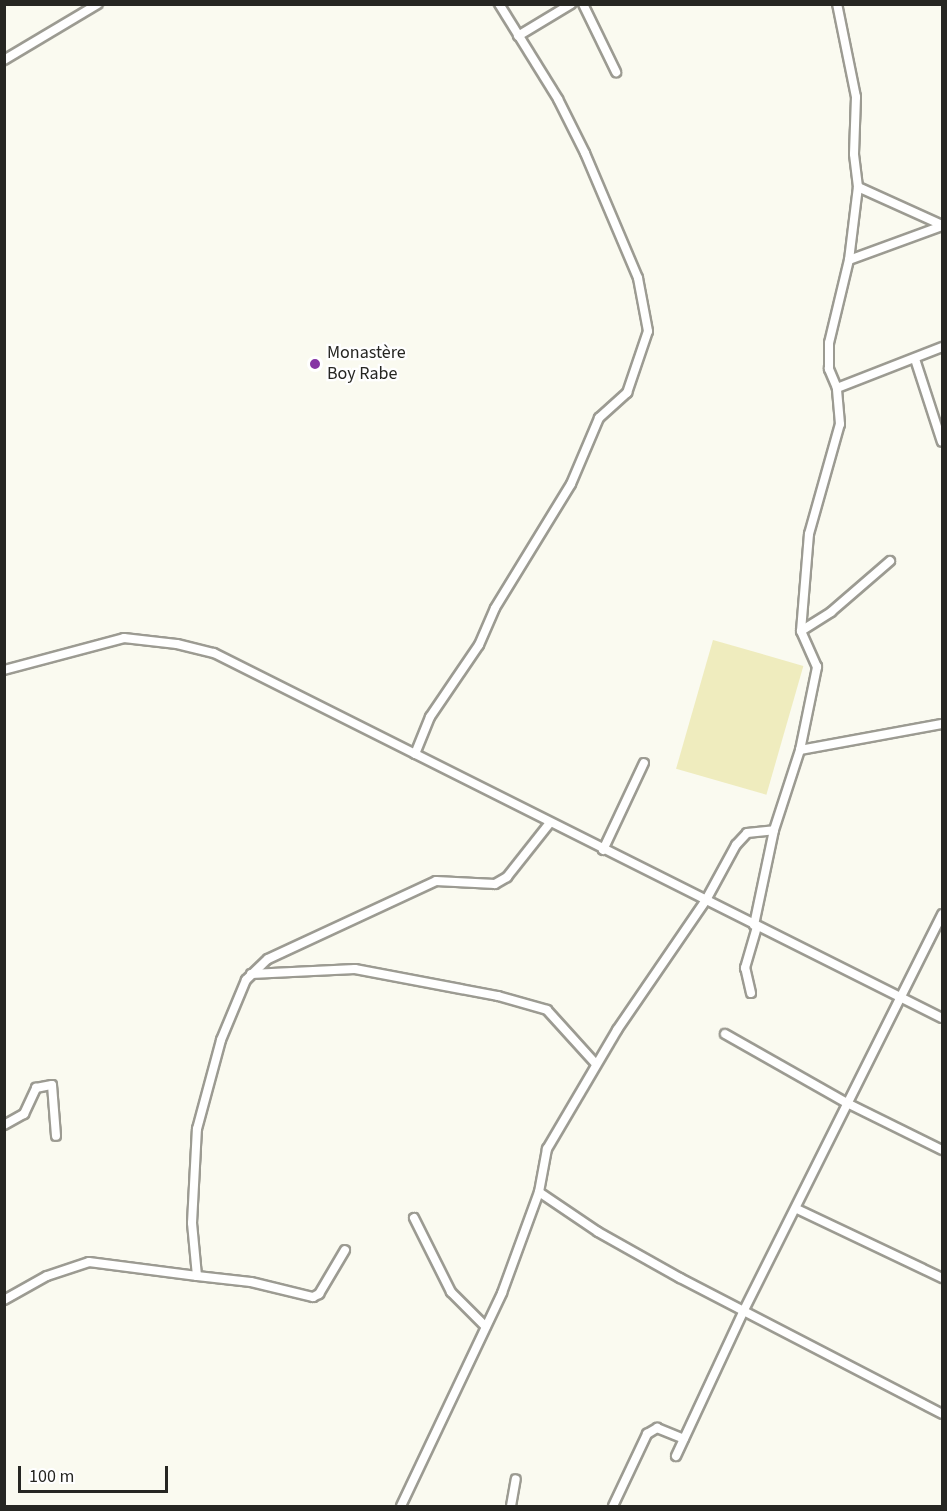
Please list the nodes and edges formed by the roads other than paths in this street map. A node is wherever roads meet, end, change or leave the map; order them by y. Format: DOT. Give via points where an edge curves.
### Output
graph roads {
  1 [pos="98,4"];
  2 [pos="499,4"];
  3 [pos="571,4"];
  4 [pos="583,4"];
  5 [pos="837,4"];
  6 [pos="518,36"];
  7 [pos="4,60"];
  8 [pos="616,72"];
  9 [pos="858,187"];
  10 [pos="942,226"];
  11 [pos="849,260"];
  12 [pos="942,347"];
  13 [pos="915,359"];
  14 [pos="837,388"];
  15 [pos="942,442"];
  16 [pos="890,561"];
  17 [pos="801,631"];
  18 [pos="4,670"];
  19 [pos="942,724"];
  20 [pos="800,750"];
  21 [pos="415,754"];
  22 [pos="644,763"];
  23 [pos="549,824"];
  24 [pos="774,830"];
  25 [pos="603,850"];
  26 [pos="706,900"];
  27 [pos="942,914"];
  28 [pos="756,926"];
  29 [pos="251,974"];
  30 [pos="751,993"];
  31 [pos="900,998"];
  32 [pos="942,1018"];
  33 [pos="725,1034"];
  34 [pos="596,1064"];
  35 [pos="847,1103"];
  36 [pos="4,1125"];
  37 [pos="56,1136"];
  38 [pos="942,1150"];
  39 [pos="539,1192"];
  40 [pos="797,1209"];
  41 [pos="414,1218"];
  42 [pos="345,1250"];
  43 [pos="197,1276"];
  44 [pos="942,1278"];
  45 [pos="4,1300"];
  46 [pos="743,1312"];
  47 [pos="486,1327"];
  48 [pos="942,1414"];
  49 [pos="684,1438"];
  50 [pos="676,1456"];
  51 [pos="516,1479"];
  52 [pos="401,1506"];
  53 [pos="511,1506"];
  54 [pos="614,1506"];
  1 -- 7 [label="street"];
  2 -- 6 [label="street"];
  3 -- 6 [label="street"];
  4 -- 8 [label="street"];
  5 -- 9 [label="street" via="856,97 854,154"];
  6 -- 21 [label="street" via="558,99 625,242 641,287 648,331 627,393 599,418 571,484 501,598 479,645 430,717"];
  9 -- 10 [label="street"];
  9 -- 11 [label="street"];
  10 -- 11 [label="street"];
  11 -- 14 [label="street" via="829,343 829,369"];
  12 -- 13 [label="street"];
  13 -- 14 [label="street"];
  13 -- 15 [label="street"];
  14 -- 17 [label="street" via="840,424 809,534"];
  16 -- 17 [label="street" via="831,612"];
  17 -- 20 [label="street" via="817,667"];
  18 -- 21 [label="street" via="124,638 177,644 214,653"];
  19 -- 20 [label="street"];
  20 -- 24 [label="street"];
  21 -- 23 [label="street"];
  22 -- 25 [label="street"];
  23 -- 25 [label="street"];
  23 -- 29 [label="street" via="507,877 495,884 436,881 268,959"];
  24 -- 26 [label="street" via="747,833"];
  24 -- 28 [label="street"];
  25 -- 26 [label="street"];
  26 -- 28 [label="street"];
  26 -- 34 [label="street"];
  27 -- 31 [label="street"];
  28 -- 30 [label="street" via="745,968"];
  28 -- 31 [label="street"];
  29 -- 34 [label="street" via="355,969 498,996 546,1010"];
  29 -- 43 [label="street" via="220,1040 197,1130 192,1223"];
  31 -- 32 [label="street"];
  31 -- 35 [label="street"];
  33 -- 35 [label="street"];
  34 -- 39 [label="street" via="547,1149"];
  35 -- 38 [label="street"];
  35 -- 40 [label="street"];
  36 -- 37 [label="street" via="24,1114 36,1088 52,1085"];
  39 -- 46 [label="street" via="598,1232"];
  39 -- 47 [label="street"];
  40 -- 44 [label="street"];
  40 -- 46 [label="street"];
  41 -- 47 [label="street" via="451,1292"];
  42 -- 43 [label="street" via="319,1294 313,1297 251,1282"];
  43 -- 45 [label="street" via="89,1262 47,1276"];
  46 -- 48 [label="street"];
  46 -- 49 [label="street"];
  47 -- 52 [label="street"];
  49 -- 50 [label="street"];
  49 -- 54 [label="street" via="657,1428 647,1434"];
  51 -- 53 [label="street"];
}
